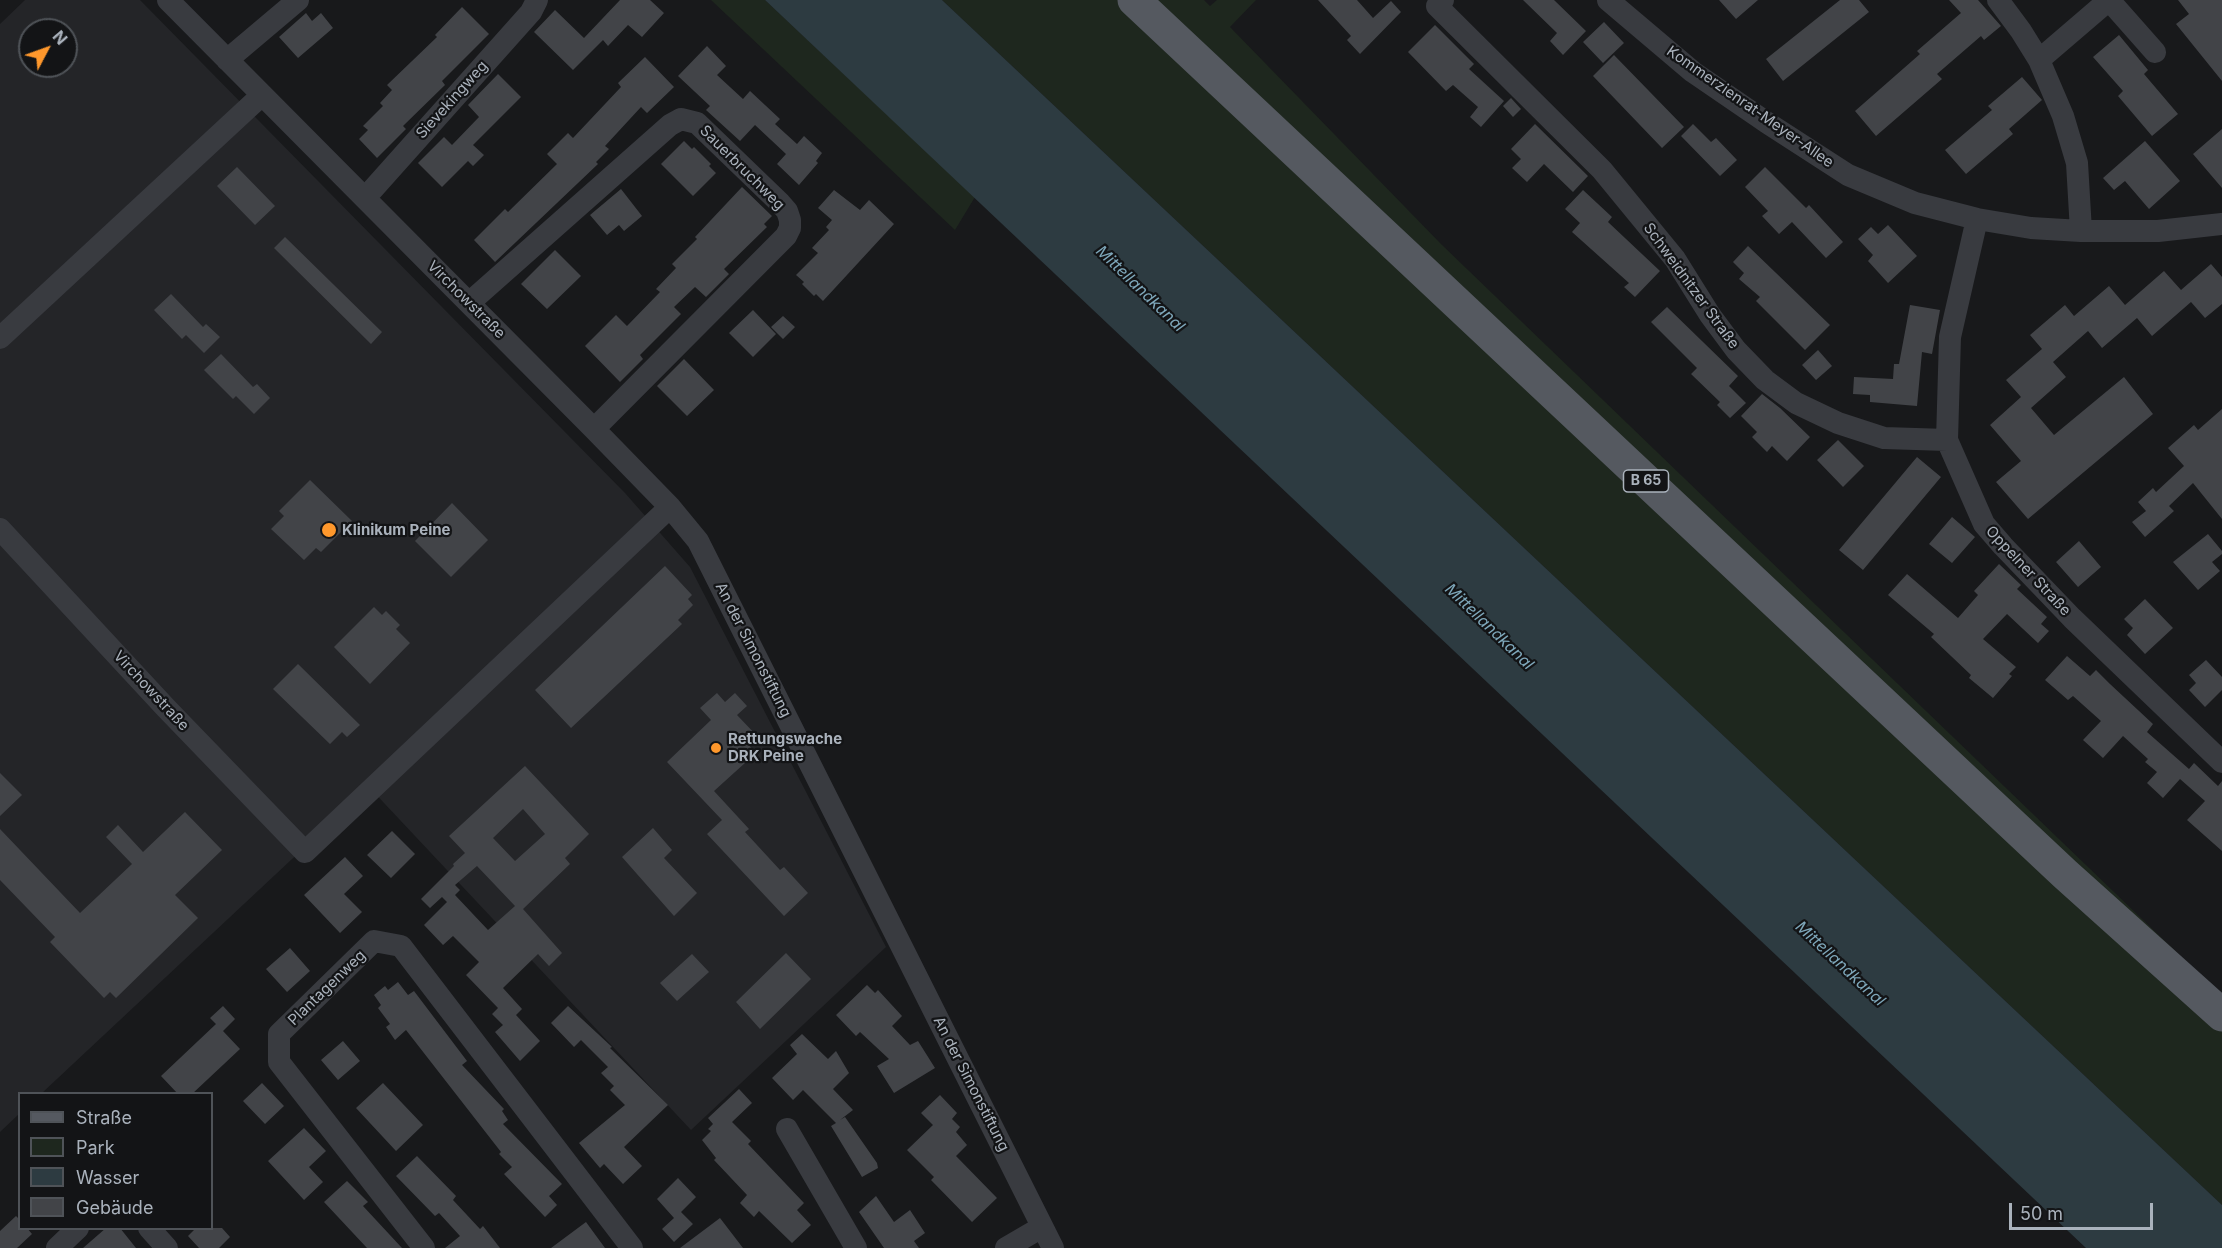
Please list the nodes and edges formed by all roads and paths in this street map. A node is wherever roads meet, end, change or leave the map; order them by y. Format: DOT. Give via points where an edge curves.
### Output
graph roads {
  1 [pos="168,0"];
  2 [pos="298,0"];
  3 [pos="537,0"];
  4 [pos="1134,0"];
  5 [pos="1443,0"];
  6 [pos="1608,0"];
  7 [pos="1998,0"];
  8 [pos="2109,0"];
  9 [pos="2155,52"];
  10 [pos="227,60"];
  11 [pos="2039,60"];
  12 [pos="262,94"];
  13 [pos="364,198"];
  14 [pos="1977,219"];
  15 [pos="2222,224"];
  16 [pos="2081,231"];
  17 [pos="469,303"];
  18 [pos="0,339"];
  19 [pos="594,429"];
  20 [pos="1947,440"];
  21 [pos="670,507"];
  22 [pos="0,529"];
  23 [pos="2222,762"];
  24 [pos="2222,1015"];
  25 [pos="787,1130"];
  26 [pos="1042,1227"];
  27 [pos="76,1230"];
  28 [pos="151,1230"];
  29 [pos="57,1248"];
  30 [pos="167,1248"];
  31 [pos="424,1248"];
  32 [pos="632,1248"];
  33 [pos="856,1248"];
  34 [pos="1006,1248"];
  35 [pos="1053,1248"];
  1 -- 10 [label="street, Virchowstraße"];
  2 -- 10 [label="street"];
  3 -- 13 [label="street, Sievekingweg" via="531,12"];
  4 -- 24 [label="main road, B 65" via="2065,874"];
  5 -- 20 [label="street, Schweidnitzer Straße" via="1437,6 1608,177 1675,259 1736,350 1765,380 1796,403 1838,423 1884,438"];
  6 -- 14 [label="street, Kommerzienrat-Meyer-Allee" via="1693,72 1848,175 1915,203"];
  7 -- 11 [label="street"];
  8 -- 9 [label="street"];
  8 -- 11 [label="street"];
  10 -- 12 [label="street, Virchowstraße"];
  11 -- 16 [label="street" via="2063,116 2077,163"];
  12 -- 13 [label="street, Virchowstraße"];
  12 -- 18 [label="street"];
  13 -- 17 [label="street, Virchowstraße"];
  14 -- 16 [label="street, Kommerzienrat-Meyer-Allee"];
  14 -- 20 [label="street, Oppelner Straße" via="1950,337"];
  15 -- 16 [label="street, Kommerzienrat-Meyer-Allee" via="2158,231"];
  17 -- 19 [label="street, Virchowstraße"];
  17 -- 19 [label="street, Sauerbruchweg" via="681,119 697,123 780,203 790,220 786,236"];
  19 -- 21 [label="street, Virchowstraße"];
  20 -- 23 [label="street, Oppelner Straße" via="1984,524 2125,670"];
  21 -- 22 [label="street, Virchowstraße" via="305,852"];
  21 -- 26 [label="street, An der Simonstiftung" via="698,541"];
  25 -- 33 [label="street"];
  26 -- 34 [label="street"];
  26 -- 35 [label="street, An der Simonstiftung"];
  27 -- 29 [label="street"];
  28 -- 30 [label="street"];
  31 -- 32 [label="street, Plantagenweg" via="279,1062 279,1034 374,942 401,946"];
}
